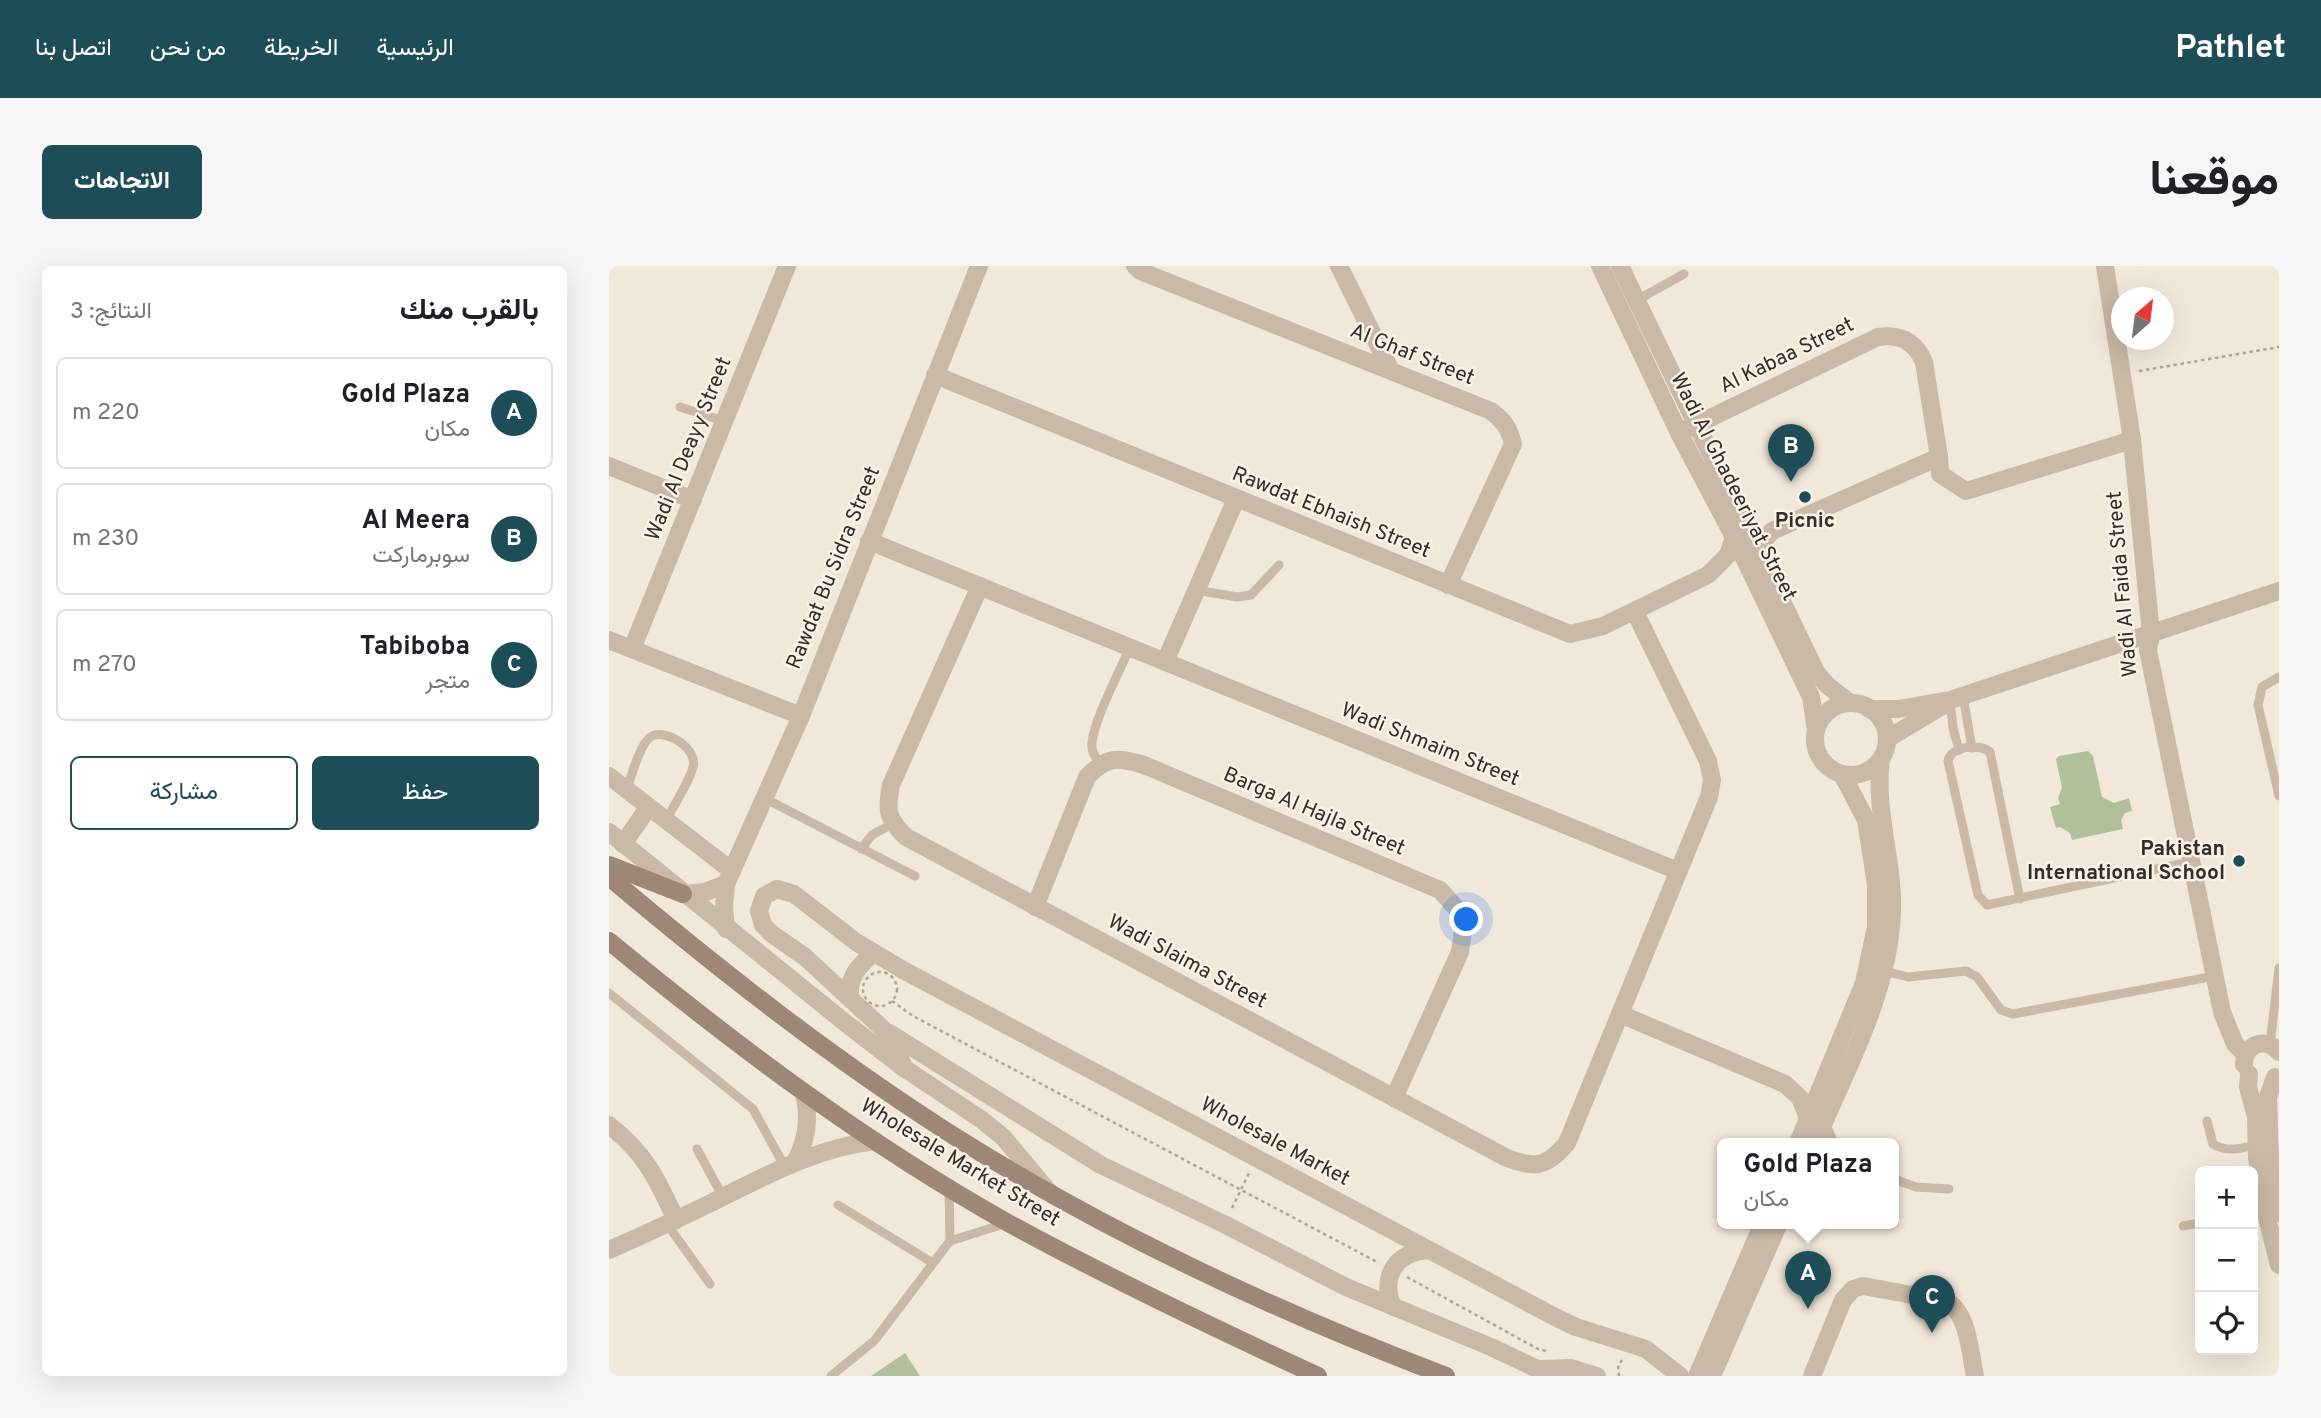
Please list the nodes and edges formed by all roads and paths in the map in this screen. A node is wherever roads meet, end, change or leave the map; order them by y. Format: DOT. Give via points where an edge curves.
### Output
graph roads {
  1 [pos="787,266"];
  2 [pos="979,266"];
  3 [pos="1135,266"];
  4 [pos="1339,266"];
  5 [pos="1600,266"];
  6 [pos="1620,266"];
  7 [pos="2105,266"];
  8 [pos="1684,274"];
  9 [pos="1637,300"];
  10 [pos="2279,347"];
  11 [pos="1391,371"];
  12 [pos="2122,374"];
  13 [pos="935,375"];
  14 [pos="680,407"];
  15 [pos="725,421"];
  16 [pos="1687,429"];
  17 [pos="2131,440"];
  18 [pos="1940,457"];
  19 [pos="609,466"];
  20 [pos="1236,499"];
  21 [pos="693,500"];
  22 [pos="1734,537"];
  23 [pos="869,541"];
  24 [pos="1755,550"];
  25 [pos="1279,565"];
  26 [pos="1708,575"];
  27 [pos="1754,580"];
  28 [pos="1448,585"];
  29 [pos="980,586"];
  30 [pos="1196,590"];
  31 [pos="2279,591"];
  32 [pos="1635,612"];
  33 [pos="2151,634"];
  34 [pos="609,640"];
  35 [pos="1130,648"];
  36 [pos="632,649"];
  37 [pos="1165,662"];
  38 [pos="2279,677"];
  39 [pos="1957,698"];
  40 [pos="1850,704"];
  41 [pos="1869,709"];
  42 [pos="801,716"];
  43 [pos="1816,730"];
  44 [pos="1887,739"];
  45 [pos="1972,748"];
  46 [pos="1959,750"];
  47 [pos="1881,759"];
  48 [pos="1100,763"];
  49 [pos="1842,774"];
  50 [pos="609,776"];
  51 [pos="627,790"];
  52 [pos="2279,796"];
  53 [pos="764,798"];
  54 [pos="648,808"];
  55 [pos="666,821"];
  56 [pos="892,824"];
  57 [pos="609,832"];
  58 [pos="623,844"];
  59 [pos="861,849"];
  60 [pos="2180,864"];
  61 [pos="609,865"];
  62 [pos="1678,871"];
  63 [pos="915,876"];
  64 [pos="609,877"];
  65 [pos="729,877"];
  66 [pos="683,894"];
  67 [pos="2020,899"];
  68 [pos="1035,907"];
  69 [pos="726,929"];
  70 [pos="609,941"];
  71 [pos="874,953"];
  72 [pos="2279,968"];
  73 [pos="1884,971"];
  74 [pos="2215,976"];
  75 [pos="609,993"];
  76 [pos="850,999"];
  77 [pos="892,1001"];
  78 [pos="1620,1014"];
  79 [pos="883,1029"];
  80 [pos="2276,1049"];
  81 [pos="2245,1054"];
  82 [pos="904,1068"];
  83 [pos="2249,1074"];
  84 [pos="2277,1074"];
  85 [pos="1825,1079"];
  86 [pos="1785,1084"];
  87 [pos="804,1093"];
  88 [pos="1394,1098"];
  89 [pos="955,1102"];
  90 [pos="2269,1104"];
  91 [pos="1002,1106"];
  92 [pos="1816,1119"];
  93 [pos="2207,1121"];
  94 [pos="609,1125"];
  95 [pos="2279,1126"];
  96 [pos="1802,1138"];
  97 [pos="1815,1138"];
  98 [pos="1830,1138"];
  99 [pos="876,1141"];
  100 [pos="2256,1145"];
  101 [pos="697,1149"];
  102 [pos="1256,1158"];
  103 [pos="790,1164"];
  104 [pos="1899,1181"];
  105 [pos="949,1187"];
  106 [pos="1948,1189"];
  107 [pos="1240,1191"];
  108 [pos="1049,1192"];
  109 [pos="723,1197"];
  110 [pos="838,1205"];
  111 [pos="2266,1211"];
  112 [pos="671,1222"];
  113 [pos="1009,1223"];
  114 [pos="1224,1223"];
  115 [pos="2195,1224"];
  116 [pos="2183,1226"];
  117 [pos="1760,1229"];
  118 [pos="1776,1229"];
  119 [pos="950,1241"];
  120 [pos="609,1250"];
  121 [pos="1429,1250"];
  122 [pos="933,1263"];
  123 [pos="2279,1265"];
  124 [pos="1393,1269"];
  125 [pos="710,1284"];
  126 [pos="1393,1307"];
  127 [pos="1548,1352"];
  128 [pos="1659,1368"];
  129 [pos="1546,1373"];
  130 [pos="831,1376"];
  131 [pos="1317,1376"];
  132 [pos="1445,1376"];
  133 [pos="1597,1376"];
  134 [pos="1680,1376"];
  135 [pos="1697,1376"];
  136 [pos="1712,1376"];
  137 [pos="1812,1376"];
  138 [pos="1975,1376"];
  1 -- 15 [label="street, Wadi Al Deayy Street"];
  2 -- 13 [label="street, Rawdat Bu Sidra Street"];
  3 -- 11 [label="street, Al Ghaf Street"];
  4 -- 11 [label="street"];
  5 -- 16 [label="street, Wadi Al Ghadeeriyat Street"];
  6 -- 9 [label="street, Wadi Al Ghadeeriyat Street"];
  7 -- 12 [label="street, Wadi Al Faida Street"];
  8 -- 9 [label="lane"];
  9 -- 16 [label="street, Wadi Al Ghadeeriyat Street"];
  10 -- 12 [label="path"];
  11 -- 28 [label="street, Al Ghaf Street" via="1491,411 1510,429 1513,444"];
  12 -- 17 [label="street, Wadi Al Faida Street"];
  13 -- 20 [label="street, Rawdat Ebhaish Street"];
  13 -- 23 [label="street, Rawdat Bu Sidra Street"];
  14 -- 15 [label="lane"];
  15 -- 21 [label="street, Wadi Al Deayy Street"];
  16 -- 18 [label="street, Al Kabaa Street" via="1889,335 1911,343 1924,362"];
  16 -- 22 [label="street, Wadi Al Ghadeeriyat Street"];
  16 -- 24 [label="street, Wadi Al Ghadeeriyat Street"];
  17 -- 18 [label="street, Al Kabaa Street" via="1966,491 1940,474"];
  17 -- 33 [label="street, Wadi Al Faida Street"];
  18 -- 24 [label="street" via="1779,528"];
  19 -- 21 [label="street"];
  20 -- 28 [label="street, Rawdat Ebhaish Street"];
  20 -- 30 [label="street"];
  21 -- 36 [label="street, Wadi Al Deayy Street"];
  22 -- 26 [label="street, Rawdat Ebhaish Street" via="1728,555"];
  22 -- 27 [label="street, Wadi Al Ghadeeriyat Street"];
  23 -- 29 [label="street, Wadi Shmaim Street"];
  23 -- 42 [label="street, Rawdat Bu Sidra Street"];
  24 -- 40 [label="street, Wadi Al Ghadeeriyat Street" via="1816,672"];
  25 -- 30 [label="lane" via="1251,595"];
  26 -- 27 [label="street, Rawdat Ebhaish Street" via="1736,574"];
  26 -- 32 [label="street, Rawdat Ebhaish Street"];
  27 -- 43 [label="street, Wadi Al Ghadeeriyat Street" via="1811,696"];
  28 -- 32 [label="street, Rawdat Ebhaish Street" via="1570,634"];
  29 -- 35 [label="street, Wadi Shmaim Street"];
  29 -- 56 [label="street" via="891,785 887,806"];
  30 -- 37 [label="street"];
  31 -- 33 [label="street"];
  32 -- 62 [label="street, Wadi Slaima Street" via="1708,761 1712,780"];
  33 -- 39 [label="street"];
  33 -- 74 [label="street, Wadi Al Faida Street" via="2148,650"];
  34 -- 36 [label="street"];
  35 -- 37 [label="street, Wadi Shmaim Street"];
  35 -- 48 [label="lane" via="1095,727 1091,744"];
  36 -- 42 [label="street"];
  37 -- 62 [label="street, Wadi Shmaim Street"];
  38 -- 52 [label="lane" via="2262,687 2259,705"];
  39 -- 41 [label="street" via="1898,709"];
  39 -- 44 [label="street"];
  39 -- 45 [label="lane"];
  39 -- 46 [label="lane" via="1953,728"];
  40 -- 41 [label="street"];
  40 -- 43 [label="street" via="1829,711"];
  41 -- 44 [label="street" via="1880,718"];
  42 -- 53 [label="street, Rawdat Bu Sidra Street"];
  43 -- 49 [label="street" via="1818,754"];
  44 -- 47 [label="street"];
  45 -- 46 [label="lane"];
  45 -- 67 [label="lane" via="1990,752"];
  46 -- 67 [label="lane" via="1952,752 1948,761 1980,899 1987,905"];
  47 -- 49 [label="street" via="1864,773"];
  47 -- 73 [label="street" via="1880,802 1892,890"];
  48 -- 68 [label="street" via="1087,777"];
  48 -- 88 [label="street, Barga Al Hajla Street" via="1122,758 1145,765 1440,890 1455,904 1465,918 1460,951"];
  49 -- 85 [label="street" via="1866,820 1876,886 1875,927 1864,983"];
  50 -- 51 [label="street"];
  51 -- 54 [label="street"];
  51 -- 55 [label="lane" via="651,736 662,734 688,747 693,766"];
  53 -- 59 [label="lane"];
  53 -- 65 [label="street, Rawdat Bu Sidra Street"];
  54 -- 55 [label="street"];
  54 -- 58 [label="street"];
  55 -- 65 [label="street"];
  56 -- 59 [label="lane" via="872,835"];
  56 -- 68 [label="street, Wadi Slaima Street" via="906,837"];
  57 -- 58 [label="street, Wholesale Market Street"];
  58 -- 66 [label="street, Wholesale Market Street"];
  59 -- 63 [label="lane"];
  60 -- 67 [label="lane"];
  61 -- 66 [label="main road"];
  62 -- 78 [label="street, Wadi Slaima Street"];
  64 -- 108 [label="main road, Wholesale Market Street" via="837,1057 967,1144"];
  65 -- 66 [label="street" via="705,892"];
  65 -- 69 [label="street, Rawdat Bu Sidra Street"];
  66 -- 69 [label="street, Wholesale Market Street"];
  68 -- 88 [label="street, Wadi Slaima Street"];
  69 -- 82 [label="street, Wholesale Market Street"];
  70 -- 87 [label="main road, Wholesale Market Street"];
  71 -- 76 [label="street" via="853,974"];
  71 -- 76 [label="street, Wholesale Market" via="794,894 777,889 764,897 759,911 763,925"];
  71 -- 102 [label="street, Wholesale Market"];
  72 -- 80 [label="lane"];
  73 -- 74 [label="lane" via="1908,977 1966,971 1977,977 2001,1010 2013,1014"];
  73 -- 92 [label="street" via="1878,994"];
  74 -- 81 [label="street, Wadi Al Faida Street" via="2229,1033"];
  75 -- 103 [label="lane" via="753,1109"];
  76 -- 79 [label="street, Wholesale Market"];
  77 -- 77 [label="path" via="879,1006 865,998 864,981 870,974 889,974 895,981"];
  77 -- 107 [label="path" via="913,1017"];
  78 -- 86 [label="street"];
  78 -- 88 [label="street, Wadi Slaima Street" via="1567,1143 1554,1159 1539,1165 1505,1157"];
  79 -- 82 [label="street, Wholesale Market"];
  79 -- 91 [label="street, Wholesale Market Street"];
  80 -- 81 [label="street" via="2258,1043"];
  81 -- 83 [label="street"];
  82 -- 89 [label="street, Wholesale Market Street"];
  83 -- 84 [label="street" via="2259,1080"];
  83 -- 100 [label="street"];
  84 -- 90 [label="street"];
  85 -- 86 [label="street" via="1805,1086"];
  85 -- 92 [label="street"];
  86 -- 92 [label="street"];
  87 -- 99 [label="main road, Wholesale Market Street"];
  87 -- 103 [label="street" via="808,1128 804,1145"];
  89 -- 91 [label="street, Wholesale Market Street"];
  89 -- 108 [label="street, Wholesale Market Street" via="1003,1138"];
  90 -- 95 [label="lane"];
  90 -- 111 [label="street" via="2271,1180"];
  91 -- 114 [label="street, Wholesale Market Street" via="1101,1165"];
  92 -- 96 [label="street"];
  92 -- 97 [label="street"];
  92 -- 98 [label="lane"];
  93 -- 100 [label="lane" via="2213,1144 2220,1148"];
  94 -- 112 [label="street" via="647,1161"];
  99 -- 103 [label="street" via="835,1148"];
  99 -- 105 [label="main road, Wholesale Market Street"];
  100 -- 111 [label="street"];
  101 -- 109 [label="lane"];
  102 -- 107 [label="path"];
  102 -- 121 [label="street, Wholesale Market"];
  103 -- 109 [label="street"];
  104 -- 106 [label="lane"];
  105 -- 113 [label="main road, Wholesale Market Street"];
  105 -- 119 [label="lane"];
  107 -- 114 [label="path"];
  107 -- 124 [label="path"];
  108 -- 132 [label="main road, Wholesale Market Street" via="1271,1304"];
  109 -- 112 [label="street"];
  110 -- 122 [label="lane"];
  111 -- 123 [label="street"];
  112 -- 120 [label="street"];
  112 -- 125 [label="lane"];
  113 -- 119 [label="lane"];
  113 -- 131 [label="main road, Wholesale Market Street" via="1178,1312"];
  114 -- 126 [label="street, Wholesale Market Street" via="1308,1269"];
  115 -- 116 [label="lane"];
  117 -- 135 [label="street"];
  118 -- 136 [label="street"];
  119 -- 122 [label="lane"];
  121 -- 124 [label="street" via="1414,1251"];
  121 -- 128 [label="street, Wholesale Market" via="1576,1327 1646,1349"];
  122 -- 130 [label="lane" via="874,1341"];
  124 -- 126 [label="street" via="1388,1286"];
  124 -- 127 [label="path"];
  126 -- 129 [label="street, Wholesale Market Street"];
  128 -- 134 [label="street, Wholesale Market"];
  129 -- 133 [label="street" via="1571,1368"];
  137 -- 138 [label="street" via="1843,1300 1863,1286 1945,1301 1955,1307 1962,1317"];
}
